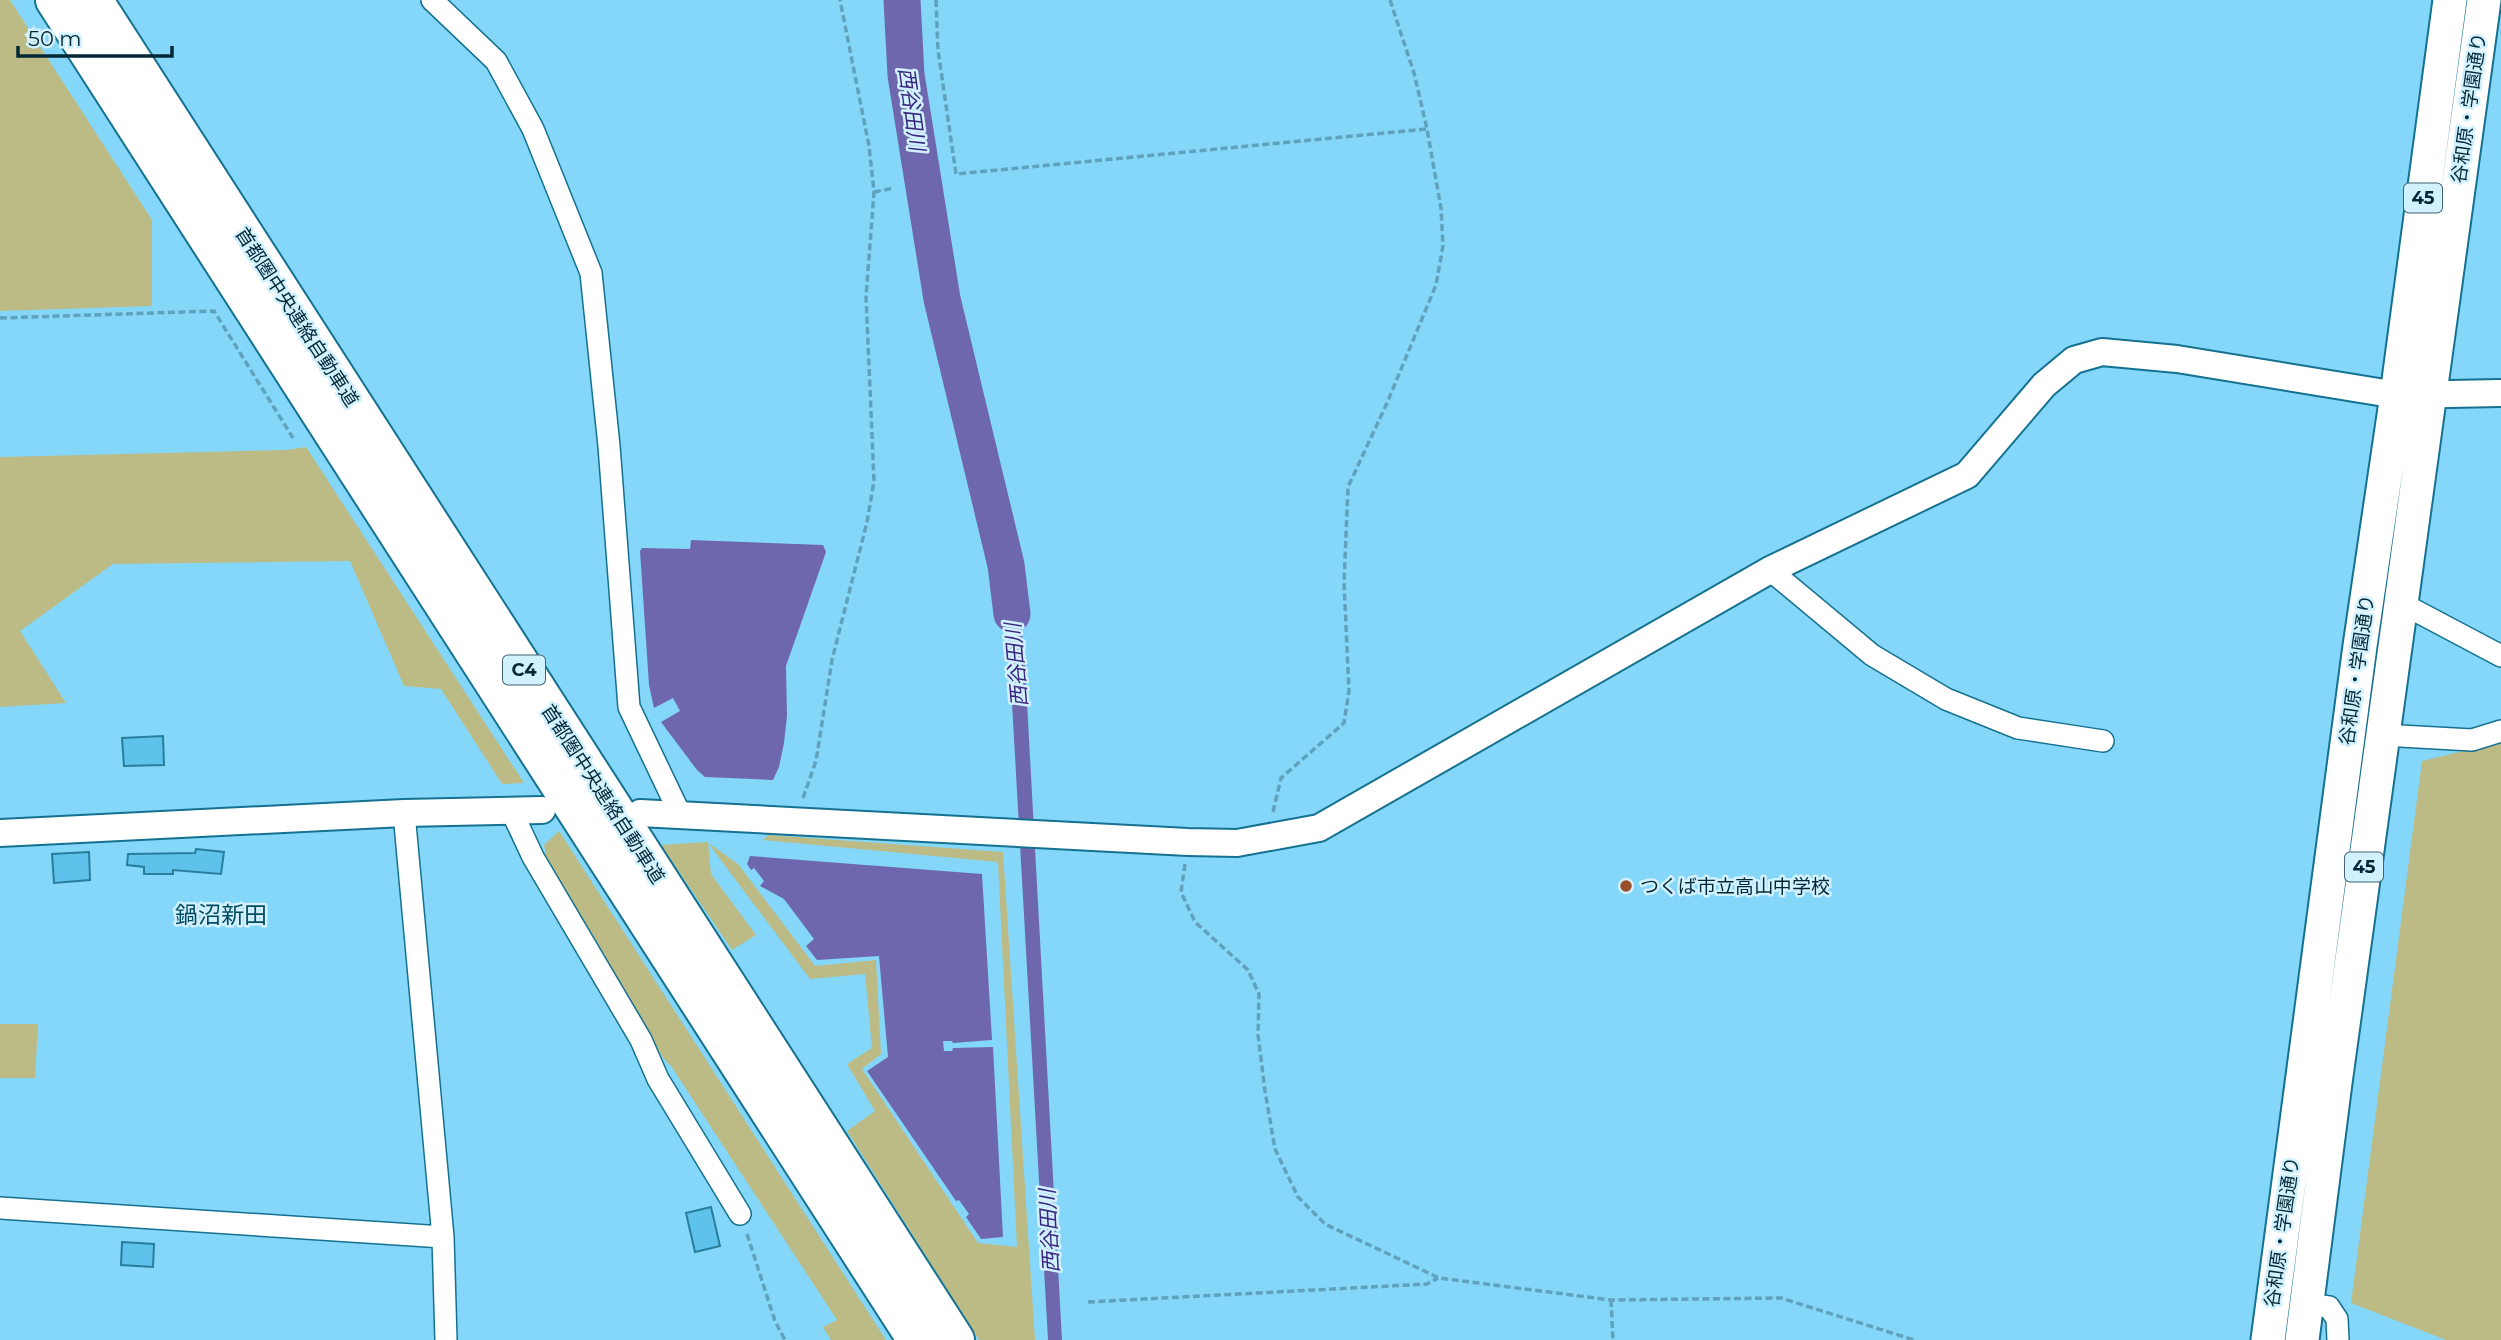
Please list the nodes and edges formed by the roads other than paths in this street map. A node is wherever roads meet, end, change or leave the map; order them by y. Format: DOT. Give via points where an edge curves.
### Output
graph roads {
  1 [pos="55,0"];
  2 [pos="93,0"];
  3 [pos="432,0"];
  4 [pos="2450,0"];
  5 [pos="2484,0"];
  6 [pos="2501,393"];
  7 [pos="2413,395"];
  8 [pos="1770,570"];
  9 [pos="2401,603"];
  10 [pos="2501,656"];
  11 [pos="2501,730"];
  12 [pos="2382,735"];
  13 [pos="2103,741"];
  14 [pos="511,810"];
  15 [pos="542,810"];
  16 [pos="404,813"];
  17 [pos="640,814"];
  18 [pos="681,816"];
  19 [pos="0,833"];
  20 [pos="0,1208"];
  21 [pos="740,1214"];
  22 [pos="443,1237"];
  23 [pos="2307,1304"];
  24 [pos="446,1340"];
  25 [pos="917,1340"];
  26 [pos="955,1340"];
  27 [pos="2268,1340"];
  28 [pos="2302,1340"];
  29 [pos="2338,1340"];
  1 -- 25 [label="highway, 首都圏中央連絡自動車道 / C4"];
  2 -- 26 [label="highway, 首都圏中央連絡自動車道 / C4"];
  3 -- 18 [label="street" via="496,61 533,129 591,273 629,707"];
  4 -- 7 [label="main road, 谷和原・学園通り / 45"];
  5 -- 7 [label="main road, 谷和原・学園通り / 45"];
  6 -- 7 [label="street"];
  7 -- 8 [label="street" via="2102,352 2074,360 2044,385 1967,475"];
  7 -- 9 [label="main road, 谷和原・学園通り / 45"];
  7 -- 27 [label="main road, 谷和原・学園通り / 45" via="2360,646"];
  8 -- 13 [label="street" via="1872,654 1946,699 2018,728"];
  8 -- 18 [label="street" via="1319,828 1237,843"];
  9 -- 10 [label="street"];
  9 -- 12 [label="main road, 谷和原・学園通り / 45"];
  11 -- 12 [label="street" via="2472,740"];
  12 -- 23 [label="main road, 谷和原・学園通り / 45"];
  14 -- 15 [label="street"];
  14 -- 16 [label="street"];
  14 -- 21 [label="street" via="533,857 641,1040 658,1079"];
  16 -- 19 [label="street"];
  16 -- 22 [label="street"];
  17 -- 18 [label="street"];
  20 -- 22 [label="street"];
  22 -- 24 [label="street"];
  23 -- 28 [label="main road, 谷和原・学園通り / 45"];
  23 -- 29 [label="street" via="2329,1307 2337,1320"];
}
